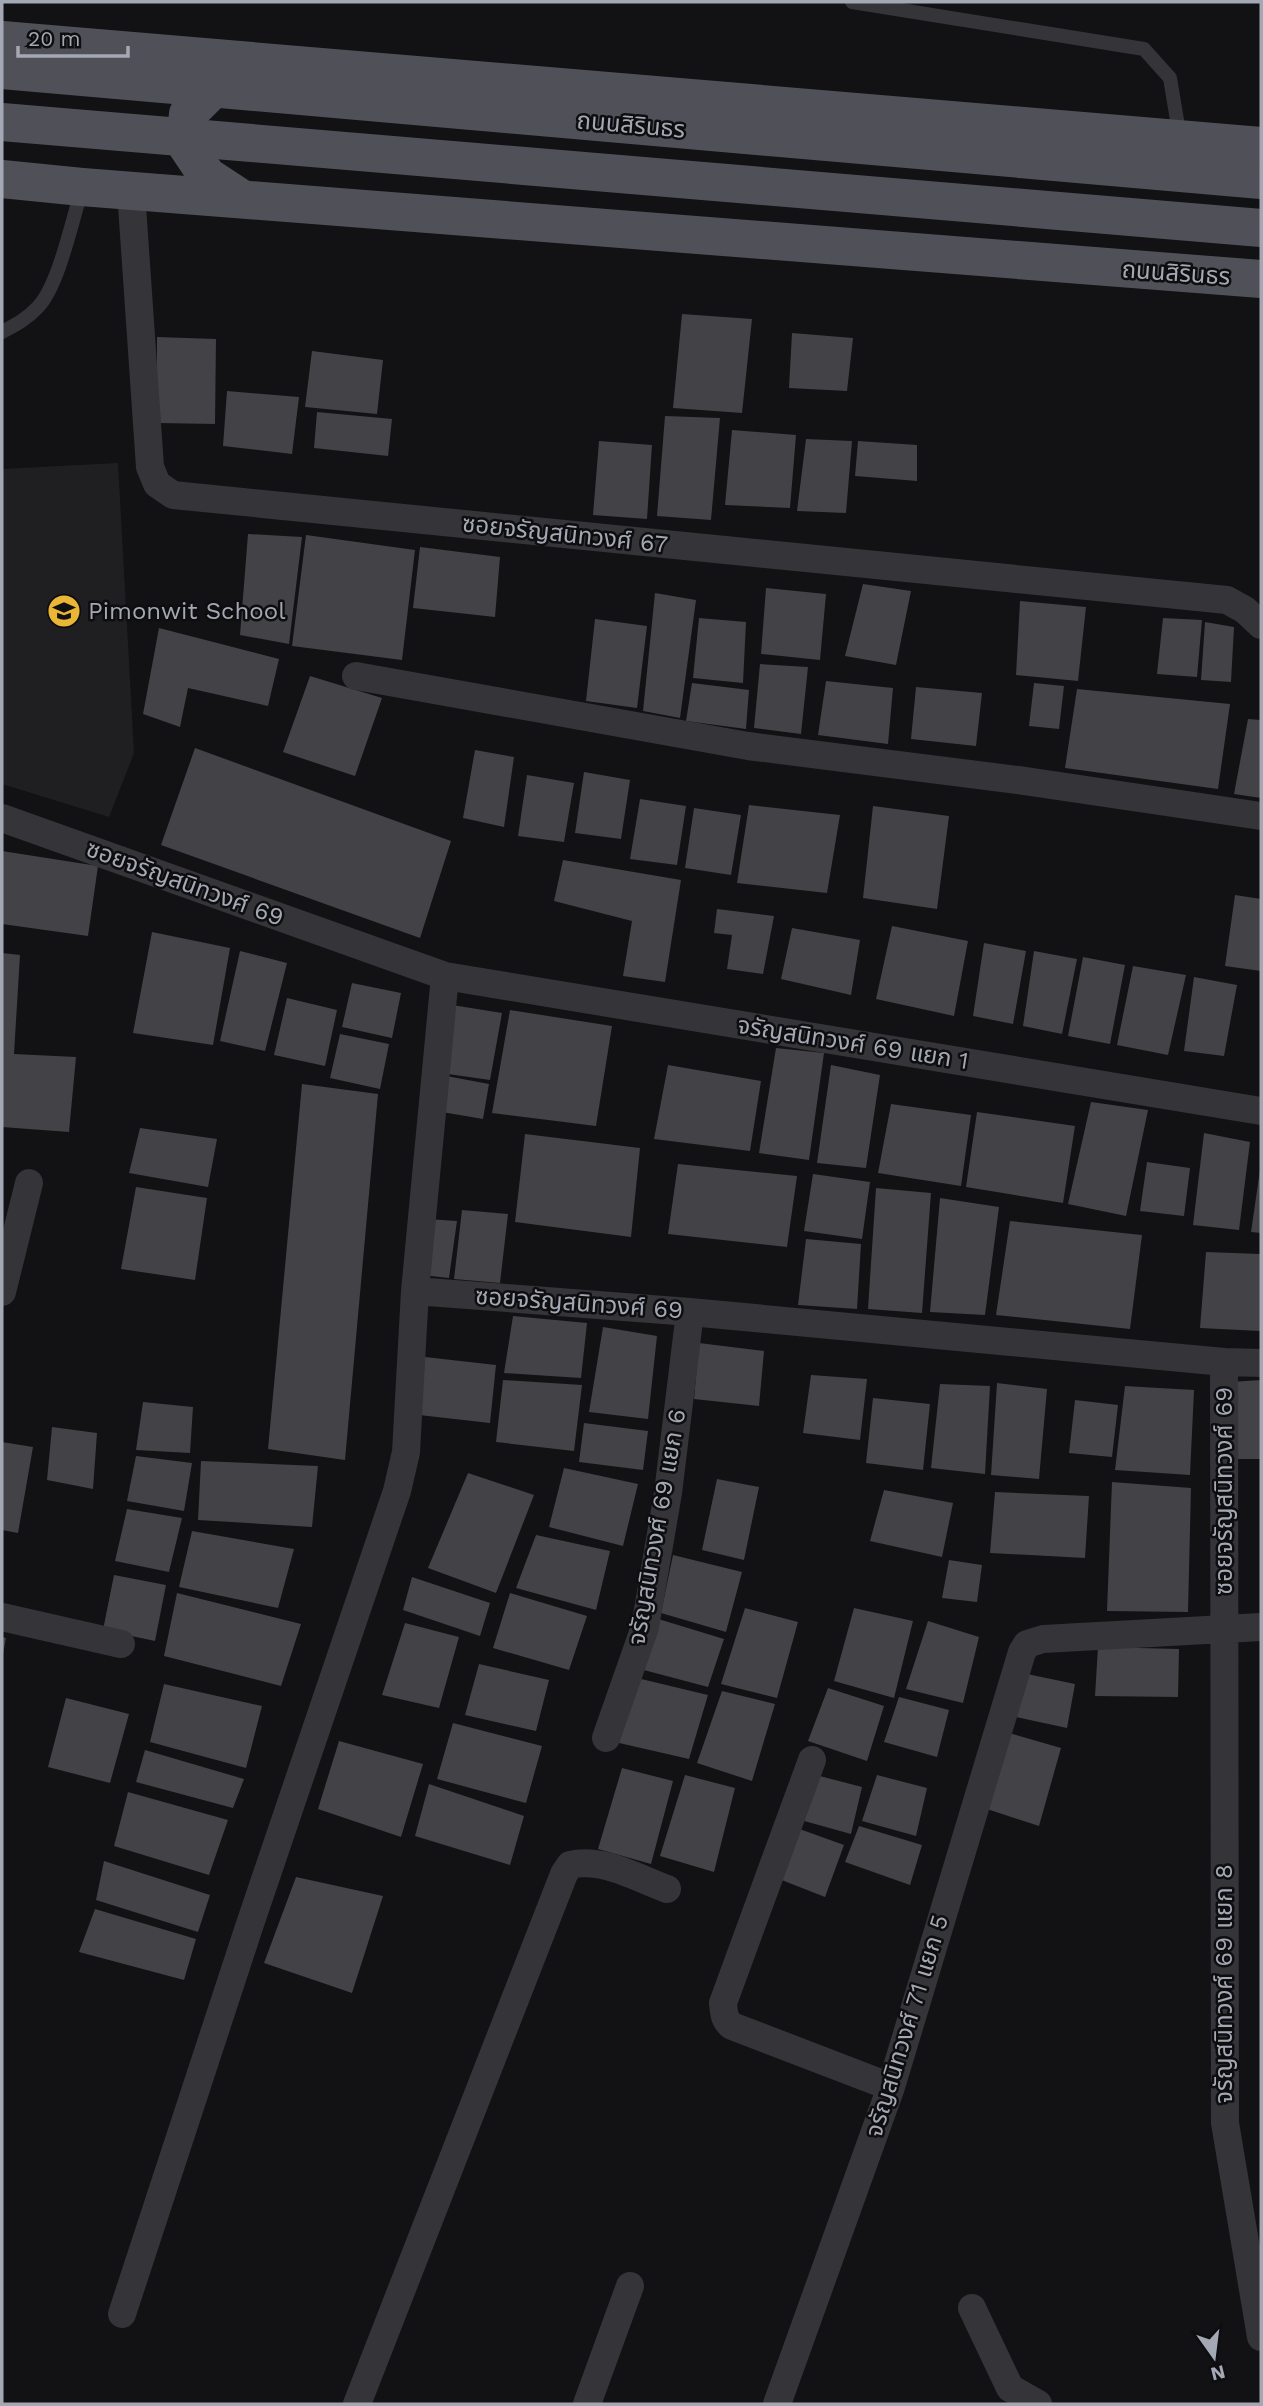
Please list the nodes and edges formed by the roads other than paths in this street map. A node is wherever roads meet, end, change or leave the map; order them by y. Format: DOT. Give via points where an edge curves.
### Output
graph roads {
  1 [pos="852,2"];
  2 [pos="2,40"];
  3 [pos="276,63"];
  4 [pos="2,70"];
  5 [pos="2,122"];
  6 [pos="1180,139"];
  7 [pos="1261,146"];
  8 [pos="2,179"];
  9 [pos="1261,180"];
  10 [pos="82,187"];
  11 [pos="131,191"];
  12 [pos="242,200"];
  13 [pos="1261,228"];
  14 [pos="1261,279"];
  15 [pos="2,332"];
  16 [pos="1261,625"];
  17 [pos="355,676"];
  18 [pos="1261,816"];
  19 [pos="2,818"];
  20 [pos="445,976"];
  21 [pos="1261,1111"];
  22 [pos="29,1183"];
  23 [pos="415,1291"];
  24 [pos="2,1292"];
  25 [pos="690,1312"];
  26 [pos="1224,1362"];
  27 [pos="1261,1363"];
  28 [pos="2,1617"];
  29 [pos="1261,1627"];
  30 [pos="1224,1628"];
  31 [pos="121,1644"];
  32 [pos="606,1738"];
  33 [pos="812,1760"];
  34 [pos="667,1889"];
  35 [pos="891,2087"];
  36 [pos="629,2286"];
  37 [pos="972,2308"];
  38 [pos="122,2315"];
  39 [pos="1261,2337"];
  40 [pos="357,2404"];
  41 [pos="587,2404"];
  42 [pos="777,2404"];
  43 [pos="1038,2404"];
  1 -- 6 [label="lane" via="1144,49 1170,78"];
  2 -- 3 [label="main road, ถนนสิรินธร"];
  3 -- 6 [label="main road, ถนนสิรินธร"];
  3 -- 12 [label="main road" via="210,92 188,114 186,143 207,176"];
  4 -- 9 [label="main road, ถนนสิรินธร, bridge"];
  5 -- 13 [label="main road, ถนนสิรินธร, bridge"];
  6 -- 7 [label="main road, ถนนสิรินธร"];
  8 -- 10 [label="main road, ถนนสิรินธร"];
  10 -- 11 [label="main road, ถนนสิรินธร"];
  10 -- 15 [label="lane" via="55,277 40,306"];
  11 -- 12 [label="main road, ถนนสิรินธร"];
  11 -- 16 [label="street, ซอยจรัญสนิทวงศ์ 67" via="150,467 158,484 173,495 1227,600"];
  12 -- 14 [label="main road, ถนนสิรินธร"];
  17 -- 18 [label="street" via="748,746"];
  19 -- 20 [label="street, ซอยจรัญสนิทวงศ์ 69"];
  20 -- 21 [label="street, จรัญสนิทวงศ์ 69 แยก 1"];
  20 -- 23 [label="street"];
  22 -- 24 [label="street"];
  23 -- 25 [label="street, ซอยจรัญสนิทวงศ์ 69"];
  23 -- 38 [label="street" via="406,1452 397,1491"];
  25 -- 26 [label="street, ซอยจรัญสนิทวงศ์ 69"];
  25 -- 32 [label="street, จรัญสนิทวงศ์ 69 แยก 6" via="668,1493 645,1627"];
  26 -- 27 [label="street"];
  26 -- 30 [label="street, ซอยจรัญสนิทวงศ์ 69"];
  28 -- 31 [label="street"];
  29 -- 30 [label="street, ซอยจรัญสนิทวงศ์ 69"];
  30 -- 35 [label="street, จรัญสนิทวงศ์ 71 แยก 5" via="1043,1639 1027,1644"];
  30 -- 39 [label="street, จรัญสนิทวงศ์ 69 แยก 8" via="1224,2123"];
  33 -- 35 [label="street" via="723,2003 726,2022"];
  34 -- 40 [label="street" via="596,1863 570,1865 564,1874"];
  35 -- 42 [label="street, จรัญสนิทวงศ์ 71 แยก 5"];
  36 -- 41 [label="street"];
  37 -- 43 [label="street" via="1010,2388"];
}
